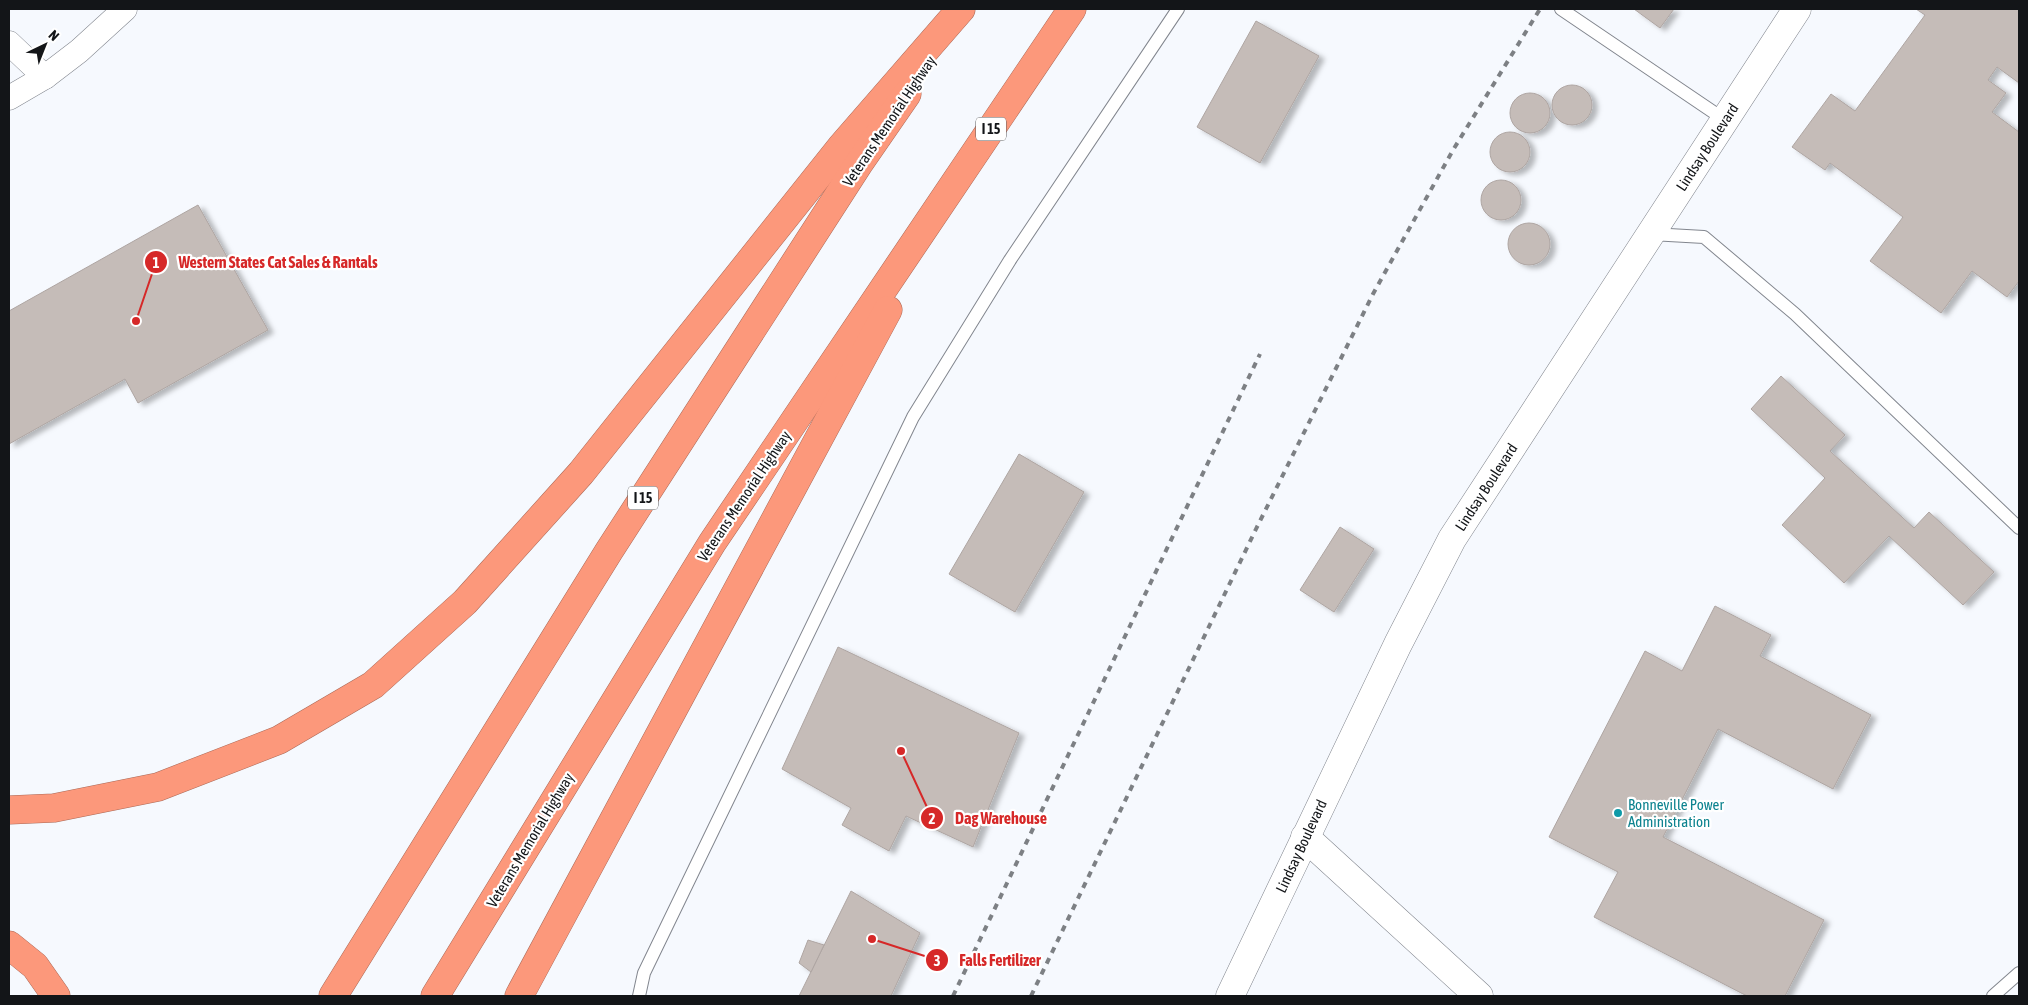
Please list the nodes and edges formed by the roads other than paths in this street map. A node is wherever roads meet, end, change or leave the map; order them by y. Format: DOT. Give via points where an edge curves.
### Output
graph roads {
  1 [pos="125,9"];
  2 [pos="961,9"];
  3 [pos="966,9"];
  4 [pos="1072,9"];
  5 [pos="1178,9"];
  6 [pos="1561,9"];
  7 [pos="1797,9"];
  8 [pos="9,44"];
  9 [pos="45,77"];
  10 [pos="9,98"];
  11 [pos="1725,120"];
  12 [pos="950,191"];
  13 [pos="1650,234"];
  14 [pos="2019,528"];
  15 [pos="9,810"];
  16 [pos="1305,837"];
  17 [pos="9,945"];
  18 [pos="2019,973"];
  19 [pos="56,996"];
  20 [pos="333,996"];
  21 [pos="435,996"];
  22 [pos="519,996"];
  23 [pos="639,996"];
  24 [pos="1230,996"];
  25 [pos="1479,996"];
  26 [pos="1993,996"];
  1 -- 9 [label="street"];
  2 -- 15 [label="highway" via="841,147 581,473 465,602 373,685 279,740 158,787 54,808"];
  3 -- 20 [label="highway, Veterans Memorial Highway / I 15" via="860,162 608,551"];
  4 -- 12 [label="highway, Veterans Memorial Highway / I 15"];
  5 -- 23 [label="lane" via="1010,260 913,417 644,973"];
  6 -- 11 [label="lane"];
  7 -- 11 [label="street, Lindsay Boulevard"];
  8 -- 9 [label="street"];
  9 -- 10 [label="street"];
  11 -- 13 [label="street, Lindsay Boulevard"];
  12 -- 21 [label="highway, Veterans Memorial Highway / I 15" via="712,543"];
  12 -- 22 [label="highway"];
  13 -- 14 [label="lane" via="1704,237 1796,314"];
  13 -- 16 [label="street, Lindsay Boulevard" via="1452,539"];
  16 -- 24 [label="street, Lindsay Boulevard"];
  16 -- 25 [label="street"];
  17 -- 19 [label="highway" via="35,966"];
  18 -- 26 [label="lane"];
}
